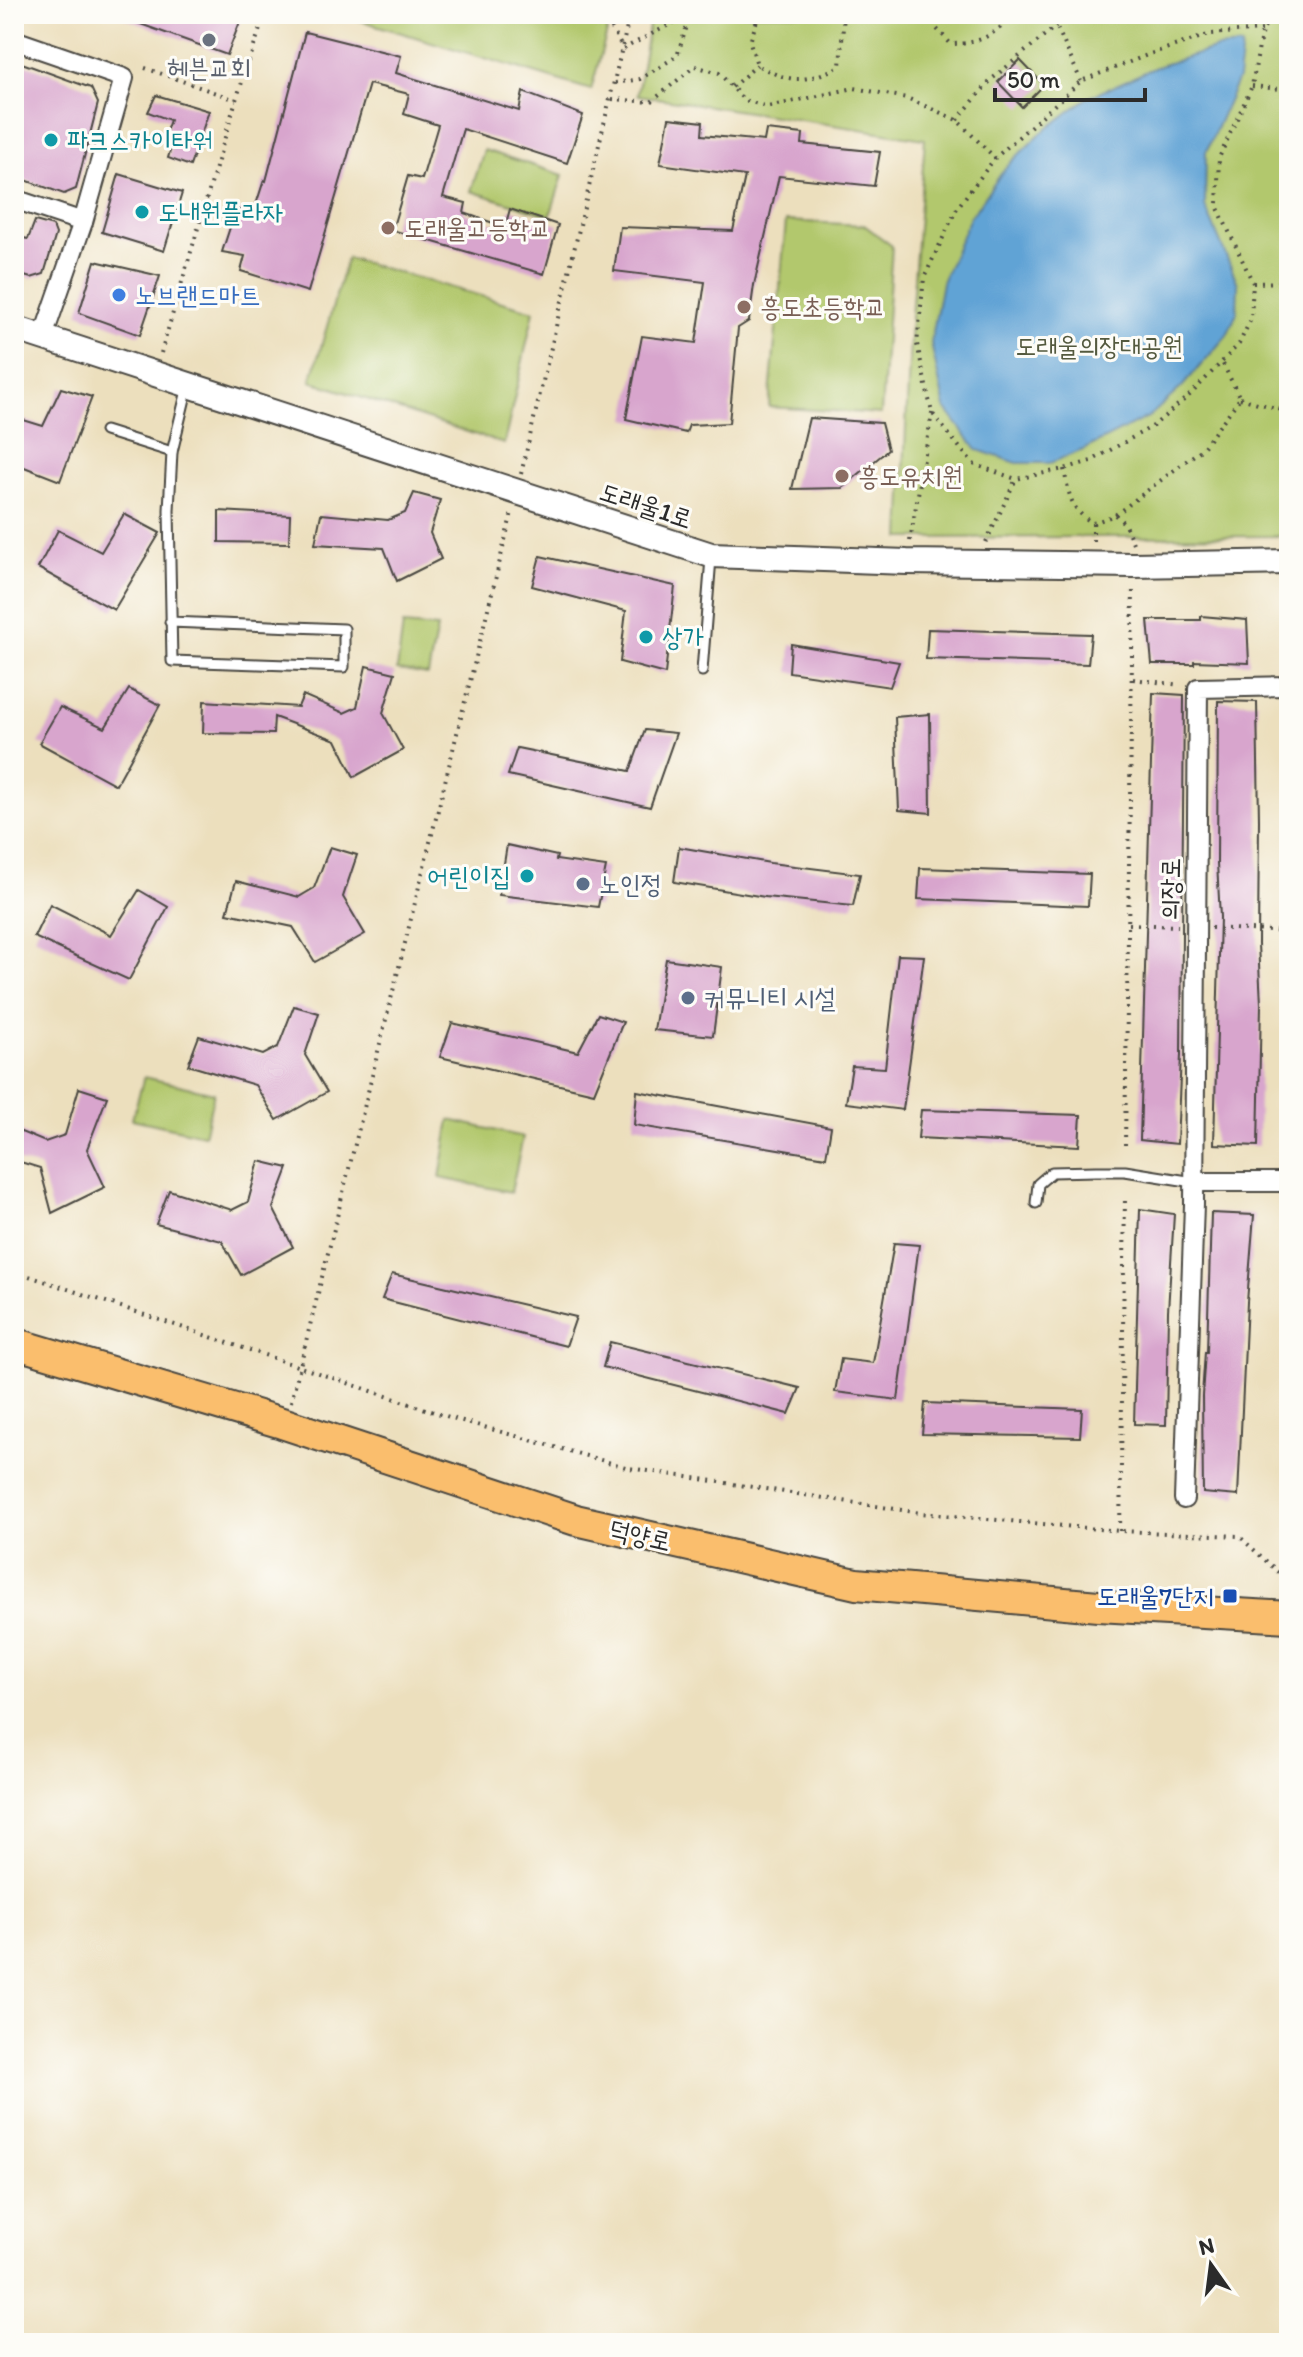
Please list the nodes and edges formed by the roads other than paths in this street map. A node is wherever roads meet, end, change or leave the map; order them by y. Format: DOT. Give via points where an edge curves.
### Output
graph roads {
  1 [pos="14,40"];
  2 [pos="14,199"];
  3 [pos="83,222"];
  4 [pos="14,328"];
  5 [pos="43,337"];
  6 [pos="188,386"];
  7 [pos="105,431"];
  8 [pos="172,452"];
  9 [pos="711,555"];
  10 [pos="1289,562"];
  11 [pos="170,622"];
  12 [pos="702,671"];
  13 [pos="1289,686"];
  14 [pos="1194,1182"];
  15 [pos="1289,1182"];
  16 [pos="1036,1203"];
  17 [pos="14,1343"];
  18 [pos="1184,1499"];
  19 [pos="1289,1617"];
  1 -- 3 [label="street" via="124,78"];
  2 -- 3 [label="street"];
  3 -- 5 [label="street"];
  4 -- 5 [label="street, 도래울1로"];
  5 -- 6 [label="street, 도래울1로"];
  6 -- 8 [label="lane"];
  6 -- 9 [label="street, 도래울1로"];
  7 -- 8 [label="lane"];
  8 -- 11 [label="lane"];
  9 -- 10 [label="street, 도래울1로" via="1133,565"];
  9 -- 12 [label="lane"];
  11 -- 11 [label="lane" via="172,661 344,667 344,629"];
  13 -- 14 [label="street, 의장로" via="1198,688"];
  14 -- 15 [label="street"];
  14 -- 16 [label="lane" via="1125,1171 1052,1172 1038,1184"];
  14 -- 18 [label="street, 의장로"];
  17 -- 19 [label="main road, 덕양로" via="282,1423 576,1520 856,1584"];
}
